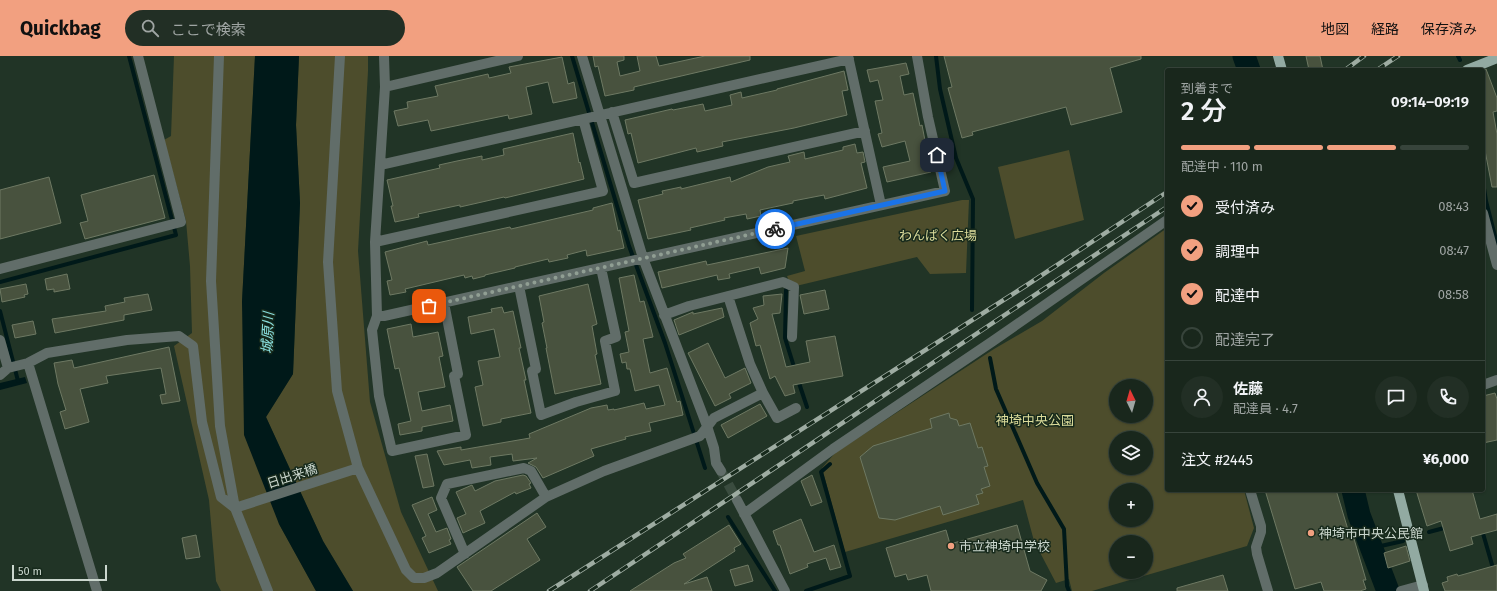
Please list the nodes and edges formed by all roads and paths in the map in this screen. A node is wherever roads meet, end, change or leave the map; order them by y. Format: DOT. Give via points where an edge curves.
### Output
graph roads {
  1 [pos="138,56"];
  2 [pos="219,56"];
  3 [pos="340,56"];
  4 [pos="384,56"];
  5 [pos="518,56"];
  6 [pos="582,56"];
  7 [pos="917,56"];
  8 [pos="1278,56"];
  9 [pos="848,57"];
  10 [pos="1497,58"];
  11 [pos="1281,68"];
  12 [pos="1472,68"];
  13 [pos="384,87"];
  14 [pos="612,112"];
  15 [pos="598,115"];
  16 [pos="583,119"];
  17 [pos="865,131"];
  18 [pos="380,165"];
  19 [pos="881,205"];
  20 [pos="1485,220"];
  21 [pos="1165,221"];
  22 [pos="375,242"];
  23 [pos="637,260"];
  24 [pos="1497,265"];
  25 [pos="601,268"];
  26 [pos="0,269"];
  27 [pos="519,286"];
  28 [pos="728,296"];
  29 [pos="444,303"];
  30 [pos="664,315"];
  31 [pos="377,316"];
  32 [pos="792,337"];
  33 [pos="0,340"];
  34 [pos="28,363"];
  35 [pos="8,368"];
  36 [pos="0,375"];
  37 [pos="1497,380"];
  38 [pos="1485,384"];
  39 [pos="763,393"];
  40 [pos="796,408"];
  41 [pos="707,426"];
  42 [pos="358,468"];
  43 [pos="721,471"];
  44 [pos="1251,492"];
  45 [pos="1399,492"];
  46 [pos="546,497"];
  47 [pos="737,500"];
  48 [pos="235,508"];
  49 [pos="744,514"];
  50 [pos="465,554"];
  51 [pos="1424,588"];
  52 [pos="97,591"];
  53 [pos="268,591"];
  54 [pos="785,591"];
  55 [pos="1268,591"];
  56 [pos="1401,591"];
  1 -- 26 [label="street" via="181,222"];
  2 -- 48 [label="street" via="211,281 220,426"];
  3 -- 42 [label="street" via="328,262 337,390"];
  4 -- 13 [label="street"];
  5 -- 13 [label="street"];
  6 -- 15 [label="street"];
  7 -- 19 [label="street" via="945,191"];
  8 -- 11 [label="main road"];
  9 -- 14 [label="street"];
  9 -- 17 [label="street"];
  10 -- 12 [label="main road"];
  13 -- 18 [label="street"];
  14 -- 15 [label="street"];
  14 -- 17 [label="street" via="634,183"];
  15 -- 16 [label="street"];
  15 -- 23 [label="street"];
  16 -- 18 [label="street"];
  16 -- 22 [label="street" via="603,190"];
  17 -- 19 [label="street"];
  18 -- 22 [label="street"];
  19 -- 23 [label="street"];
  20 -- 24 [label="street"];
  21 -- 49 [label="street" via="833,449"];
  22 -- 31 [label="street"];
  23 -- 25 [label="street"];
  23 -- 30 [label="street"];
  25 -- 27 [label="street"];
  25 -- 27 [label="street" via="616,337 605,341 615,391 541,415 532,371 536,369"];
  27 -- 29 [label="street"];
  28 -- 30 [label="street"];
  28 -- 32 [label="street" via="783,282 794,287"];
  28 -- 39 [label="street" via="750,364"];
  29 -- 31 [label="street"];
  29 -- 31 [label="street" via="458,374 454,376 466,436 392,450 379,396 372,330"];
  30 -- 41 [label="street"];
  33 -- 35 [label="street"];
  34 -- 35 [label="street"];
  34 -- 48 [label="street" via="47,353 127,340 179,336 193,346 202,422 221,497"];
  34 -- 52 [label="street"];
  35 -- 36 [label="street"];
  37 -- 38 [label="street"];
  39 -- 40 [label="street" via="777,418"];
  39 -- 41 [label="street" via="714,418"];
  41 -- 43 [label="street" via="716,463"];
  41 -- 46 [label="street" via="695,437 604,471"];
  42 -- 48 [label="street, 日出来橋"];
  42 -- 50 [label="street" via="406,570 414,578 424,578 437,573"];
  44 -- 55 [label="street" via="1261,526 1257,554"];
  45 -- 51 [label="main road"];
  46 -- 50 [label="street"];
  46 -- 50 [label="street" via="531,471 524,468 447,484 441,498"];
  47 -- 49 [label="street"];
  48 -- 53 [label="street"];
  49 -- 54 [label="street"];
  51 -- 56 [label="street"];
}
